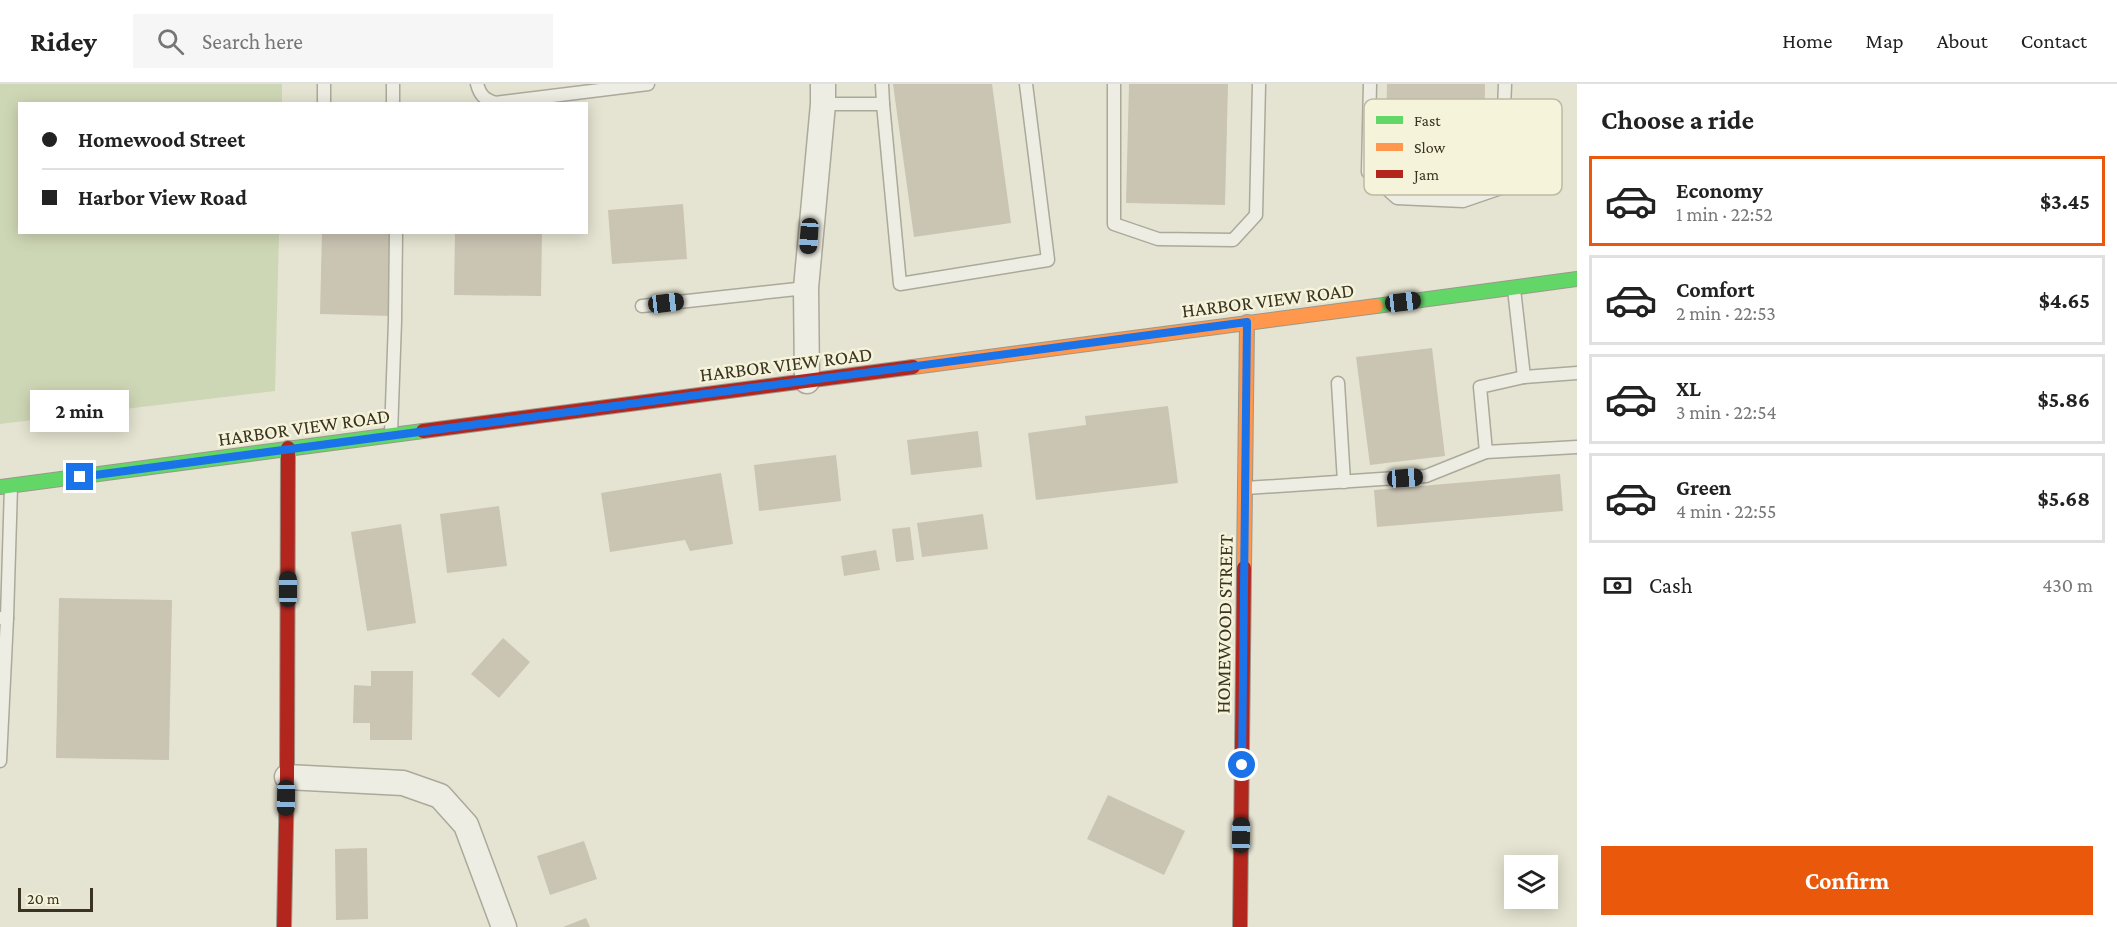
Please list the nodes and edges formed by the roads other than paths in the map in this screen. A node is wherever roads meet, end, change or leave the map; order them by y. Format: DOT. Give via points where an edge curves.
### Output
graph roads {
  1 [pos="324,84"];
  2 [pos="393,84"];
  3 [pos="477,84"];
  4 [pos="648,84"];
  5 [pos="882,84"];
  6 [pos="1026,84"];
  7 [pos="1114,84"];
  8 [pos="1258,84"];
  9 [pos="1370,84"];
  10 [pos="1505,84"];
  11 [pos="823,94"];
  12 [pos="1370,99"];
  13 [pos="1504,99"];
  14 [pos="324,102"];
  15 [pos="393,102"];
  16 [pos="492,102"];
  17 [pos="503,102"];
  18 [pos="883,104"];
  19 [pos="1394,195"];
  20 [pos="1481,195"];
  21 [pos="396,234"];
  22 [pos="1577,279"];
  23 [pos="806,288"];
  24 [pos="1514,288"];
  25 [pos="642,306"];
  26 [pos="1247,322"];
  27 [pos="1577,373"];
  28 [pos="1524,377"];
  29 [pos="807,381"];
  30 [pos="1338,383"];
  31 [pos="391,435"];
  32 [pos="1577,447"];
  33 [pos="288,448"];
  34 [pos="1486,452"];
  35 [pos="1344,482"];
  36 [pos="5,487"];
  37 [pos="1245,489"];
  38 [pos="3,618"];
  39 [pos="2,690"];
  40 [pos="0,760"];
  41 [pos="287,777"];
  42 [pos="284,927"];
  43 [pos="504,927"];
  44 [pos="1240,927"];
  1 -- 14 [label="lane"];
  2 -- 15 [label="lane"];
  3 -- 16 [label="lane" via="479,93"];
  4 -- 17 [label="lane"];
  5 -- 18 [label="lane"];
  6 -- 18 [label="lane" via="1048,260 900,284"];
  7 -- 8 [label="lane" via="1114,224 1158,239 1233,240 1257,215"];
  9 -- 12 [label="lane"];
  10 -- 13 [label="lane"];
  11 -- 18 [label="lane"];
  11 -- 23 [label="street"];
  19 -- 20 [label="lane" via="1463,201"];
  21 -- 31 [label="lane"];
  22 -- 24 [label="main road, HARBOR VIEW ROAD"];
  23 -- 25 [label="lane"];
  23 -- 29 [label="street"];
  24 -- 26 [label="main road, HARBOR VIEW ROAD"];
  24 -- 28 [label="lane"];
  26 -- 29 [label="main road, HARBOR VIEW ROAD"];
  26 -- 37 [label="main road, HOMEWOOD STREET"];
  27 -- 28 [label="lane"];
  28 -- 34 [label="lane" via="1480,387"];
  29 -- 31 [label="main road, HARBOR VIEW ROAD"];
  30 -- 35 [label="lane"];
  31 -- 33 [label="main road, HARBOR VIEW ROAD"];
  32 -- 34 [label="lane"];
  33 -- 36 [label="main road, HARBOR VIEW ROAD"];
  33 -- 41 [label="main road"];
  34 -- 35 [label="lane" via="1426,476"];
  35 -- 37 [label="lane"];
  36 -- 38 [label="lane"];
  37 -- 44 [label="main road, HOMEWOOD STREET"];
  38 -- 39 [label="lane"];
  39 -- 40 [label="lane"];
  41 -- 42 [label="main road"];
  41 -- 43 [label="street" via="403,783 440,796 466,825"];
}
